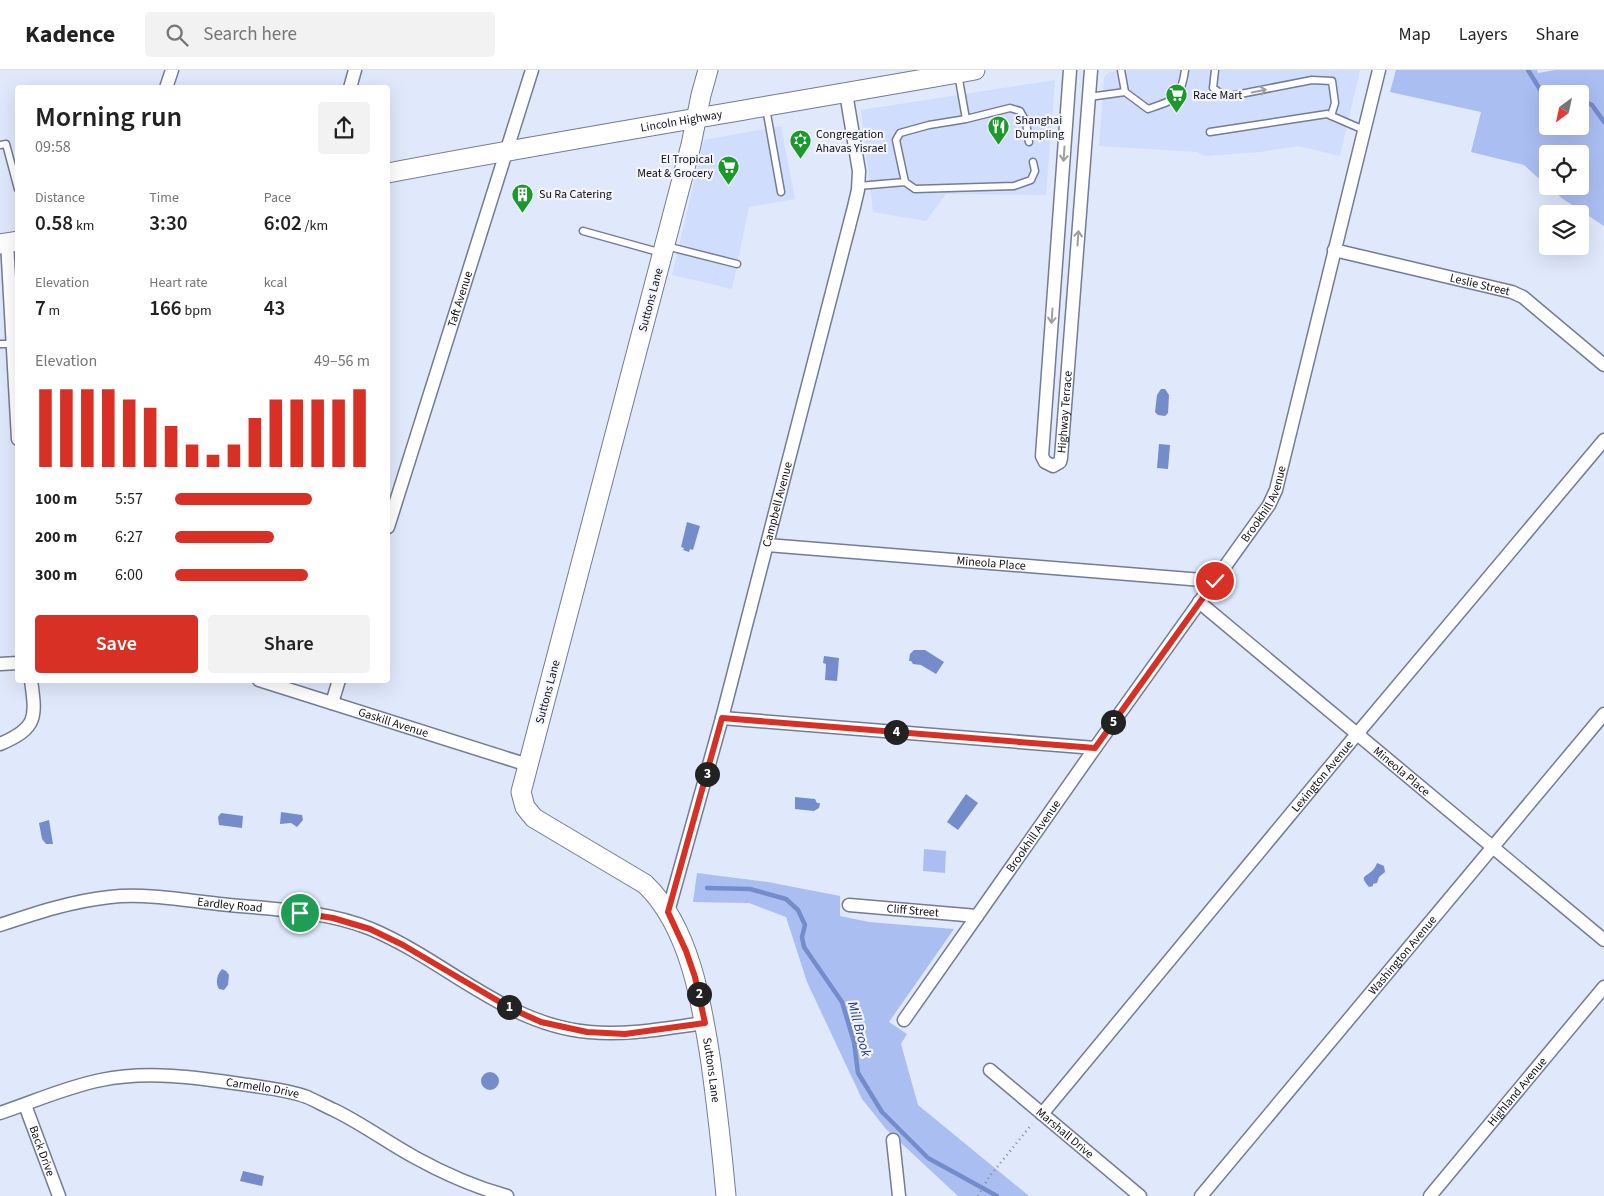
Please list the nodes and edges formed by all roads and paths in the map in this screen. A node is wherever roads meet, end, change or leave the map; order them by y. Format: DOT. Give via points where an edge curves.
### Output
graph roads {
  1 [pos="172,70"];
  2 [pos="355,70"];
  3 [pos="532,70"];
  4 [pos="708,70"];
  5 [pos="1070,70"];
  6 [pos="1091,70"];
  7 [pos="1121,70"];
  8 [pos="1185,70"];
  9 [pos="1215,70"];
  10 [pos="1379,70"];
  11 [pos="966,72"];
  12 [pos="167,85"];
  13 [pos="351,85"];
  14 [pos="1125,92"];
  15 [pos="846,93"];
  16 [pos="1088,97"];
  17 [pos="766,107"];
  18 [pos="1331,116"];
  19 [pos="696,119"];
  20 [pos="966,119"];
  21 [pos="1364,130"];
  22 [pos="1210,132"];
  23 [pos="1029,142"];
  24 [pos="0,145"];
  25 [pos="507,150"];
  26 [pos="1033,162"];
  27 [pos="390,173"];
  28 [pos="15,178"];
  29 [pos="905,182"];
  30 [pos="858,186"];
  31 [pos="781,192"];
  32 [pos="583,231"];
  33 [pos="8,242"];
  34 [pos="664,249"];
  35 [pos="1334,250"];
  36 [pos="1056,262"];
  37 [pos="737,264"];
  38 [pos="1076,264"];
  39 [pos="13,271"];
  40 [pos="14,310"];
  41 [pos="6,344"];
  42 [pos="1604,365"];
  43 [pos="15,403"];
  44 [pos="1604,440"];
  45 [pos="390,521"];
  46 [pos="767,545"];
  47 [pos="1215,581"];
  48 [pos="1199,602"];
  49 [pos="15,663"];
  50 [pos="0,664"];
  51 [pos="31,683"];
  52 [pos="269,683"];
  53 [pos="338,683"];
  54 [pos="332,703"];
  55 [pos="1604,714"];
  56 [pos="722,718"];
  57 [pos="1357,734"];
  58 [pos="0,744"];
  59 [pos="1095,748"];
  60 [pos="528,765"];
  61 [pos="1493,847"];
  62 [pos="849,905"];
  63 [pos="668,912"];
  64 [pos="977,916"];
  65 [pos="0,925"];
  66 [pos="1604,940"];
  67 [pos="1604,987"];
  68 [pos="904,1020"];
  69 [pos="705,1023"];
  70 [pos="990,1070"];
  71 [pos="25,1105"];
  72 [pos="0,1113"];
  73 [pos="1042,1114"];
  74 [pos="1032,1124"];
  75 [pos="893,1140"];
  76 [pos="59,1196"];
  77 [pos="507,1196"];
  78 [pos="726,1196"];
  79 [pos="900,1196"];
  80 [pos="978,1196"];
  81 [pos="1140,1196"];
  82 [pos="1201,1196"];
  83 [pos="1430,1196"];
  1 -- 12 [label="street"];
  2 -- 13 [label="street"];
  3 -- 25 [label="street, Taft Avenue"];
  4 -- 19 [label="street, Suttons Lane"];
  5 -- 36 [label="street, Highway Terrace, one-way"];
  6 -- 16 [label="street, Highway Terrace"];
  7 -- 14 [label="lane"];
  8 -- 14 [label="lane" via="1182,90 1168,102 1148,109"];
  9 -- 18 [label="lane, one-way" via="1213,88 1230,96 1312,80 1332,81 1335,103"];
  10 -- 21 [label="street, Brookhill Avenue"];
  11 -- 15 [label="street, Lincoln Highway"];
  11 -- 20 [label="lane"];
  14 -- 16 [label="lane"];
  15 -- 17 [label="street, Lincoln Highway"];
  15 -- 30 [label="street, Campbell Avenue" via="859,171"];
  38 -- 16 [label="street, Highway Terrace, one-way"];
  17 -- 19 [label="street, Lincoln Highway"];
  17 -- 31 [label="lane"];
  18 -- 21 [label="lane"];
  18 -- 22 [label="lane" via="1327,114"];
  19 -- 25 [label="street, Lincoln Highway"];
  19 -- 34 [label="street, Suttons Lane"];
  20 -- 23 [label="lane" via="1010,108 1020,112 1026,122"];
  20 -- 29 [label="lane" via="900,133 896,140"];
  21 -- 35 [label="street, Brookhill Avenue"];
  24 -- 28 [label="lane" via="6,144"];
  25 -- 27 [label="street, Lincoln Highway"];
  25 -- 45 [label="street, Taft Avenue"];
  26 -- 29 [label="lane" via="1035,171 1031,180 1014,186 915,189"];
  29 -- 30 [label="lane"];
  30 -- 46 [label="street, Campbell Avenue"];
  32 -- 34 [label="lane"];
  33 -- 39 [label="street"];
  34 -- 37 [label="lane"];
  34 -- 60 [label="street, Suttons Lane"];
  35 -- 42 [label="street, Leslie Street" via="1512,292 1523,297"];
  35 -- 47 [label="street, Brookhill Avenue" via="1276,490 1260,520"];
  36 -- 38 [label="street"];
  36 -- 38 [label="street, Highway Terrace, one-way" via="1042,456 1053,466 1062,458"];
  39 -- 40 [label="street"];
  40 -- 41 [label="street"];
  41 -- 43 [label="street"];
  44 -- 57 [label="street, Lexington Avenue"];
  46 -- 47 [label="street, Mineola Place"];
  46 -- 56 [label="street, Campbell Avenue"];
  47 -- 48 [label="street, Brookhill Avenue"];
  48 -- 57 [label="street, Mineola Place"];
  48 -- 59 [label="street, Brookhill Avenue"];
  49 -- 50 [label="street"];
  51 -- 58 [label="street" via="33,718 25,731"];
  52 -- 54 [label="street, Gaskill Avenue"];
  53 -- 54 [label="street"];
  54 -- 60 [label="street, Gaskill Avenue"];
  55 -- 61 [label="street, Washington Avenue"];
  56 -- 59 [label="street"];
  56 -- 63 [label="street, Campbell Avenue"];
  57 -- 61 [label="street, Mineola Place"];
  57 -- 73 [label="street, Lexington Avenue"];
  59 -- 64 [label="street, Brookhill Avenue"];
  60 -- 63 [label="street, Suttons Lane" via="521,792 525,807 534,818 645,884"];
  61 -- 66 [label="street, Mineola Place"];
  61 -- 82 [label="street, Washington Avenue"];
  62 -- 64 [label="street, Cliff Street"];
  63 -- 69 [label="street, Suttons Lane" via="695,977"];
  64 -- 68 [label="street, Brookhill Avenue"];
  65 -- 69 [label="street, Eardley Road" via="48,909 110,897 155,897 300,913 370,929 510,1008 541,1022 587,1032 625,1034"];
  67 -- 83 [label="street, Highland Avenue"];
  69 -- 78 [label="street, Suttons Lane"];
  70 -- 73 [label="street, Marshall Drive"];
  71 -- 72 [label="street, Carmello Drive"];
  71 -- 76 [label="street, Back Drive"];
  71 -- 77 [label="street, Carmello Drive" via="75,1086 129,1076 160,1075 281,1090 336,1111 446,1174"];
  73 -- 81 [label="street, Marshall Drive"];
  74 -- 80 [label="path" via="989,1177"];
  75 -- 79 [label="street"];
}
